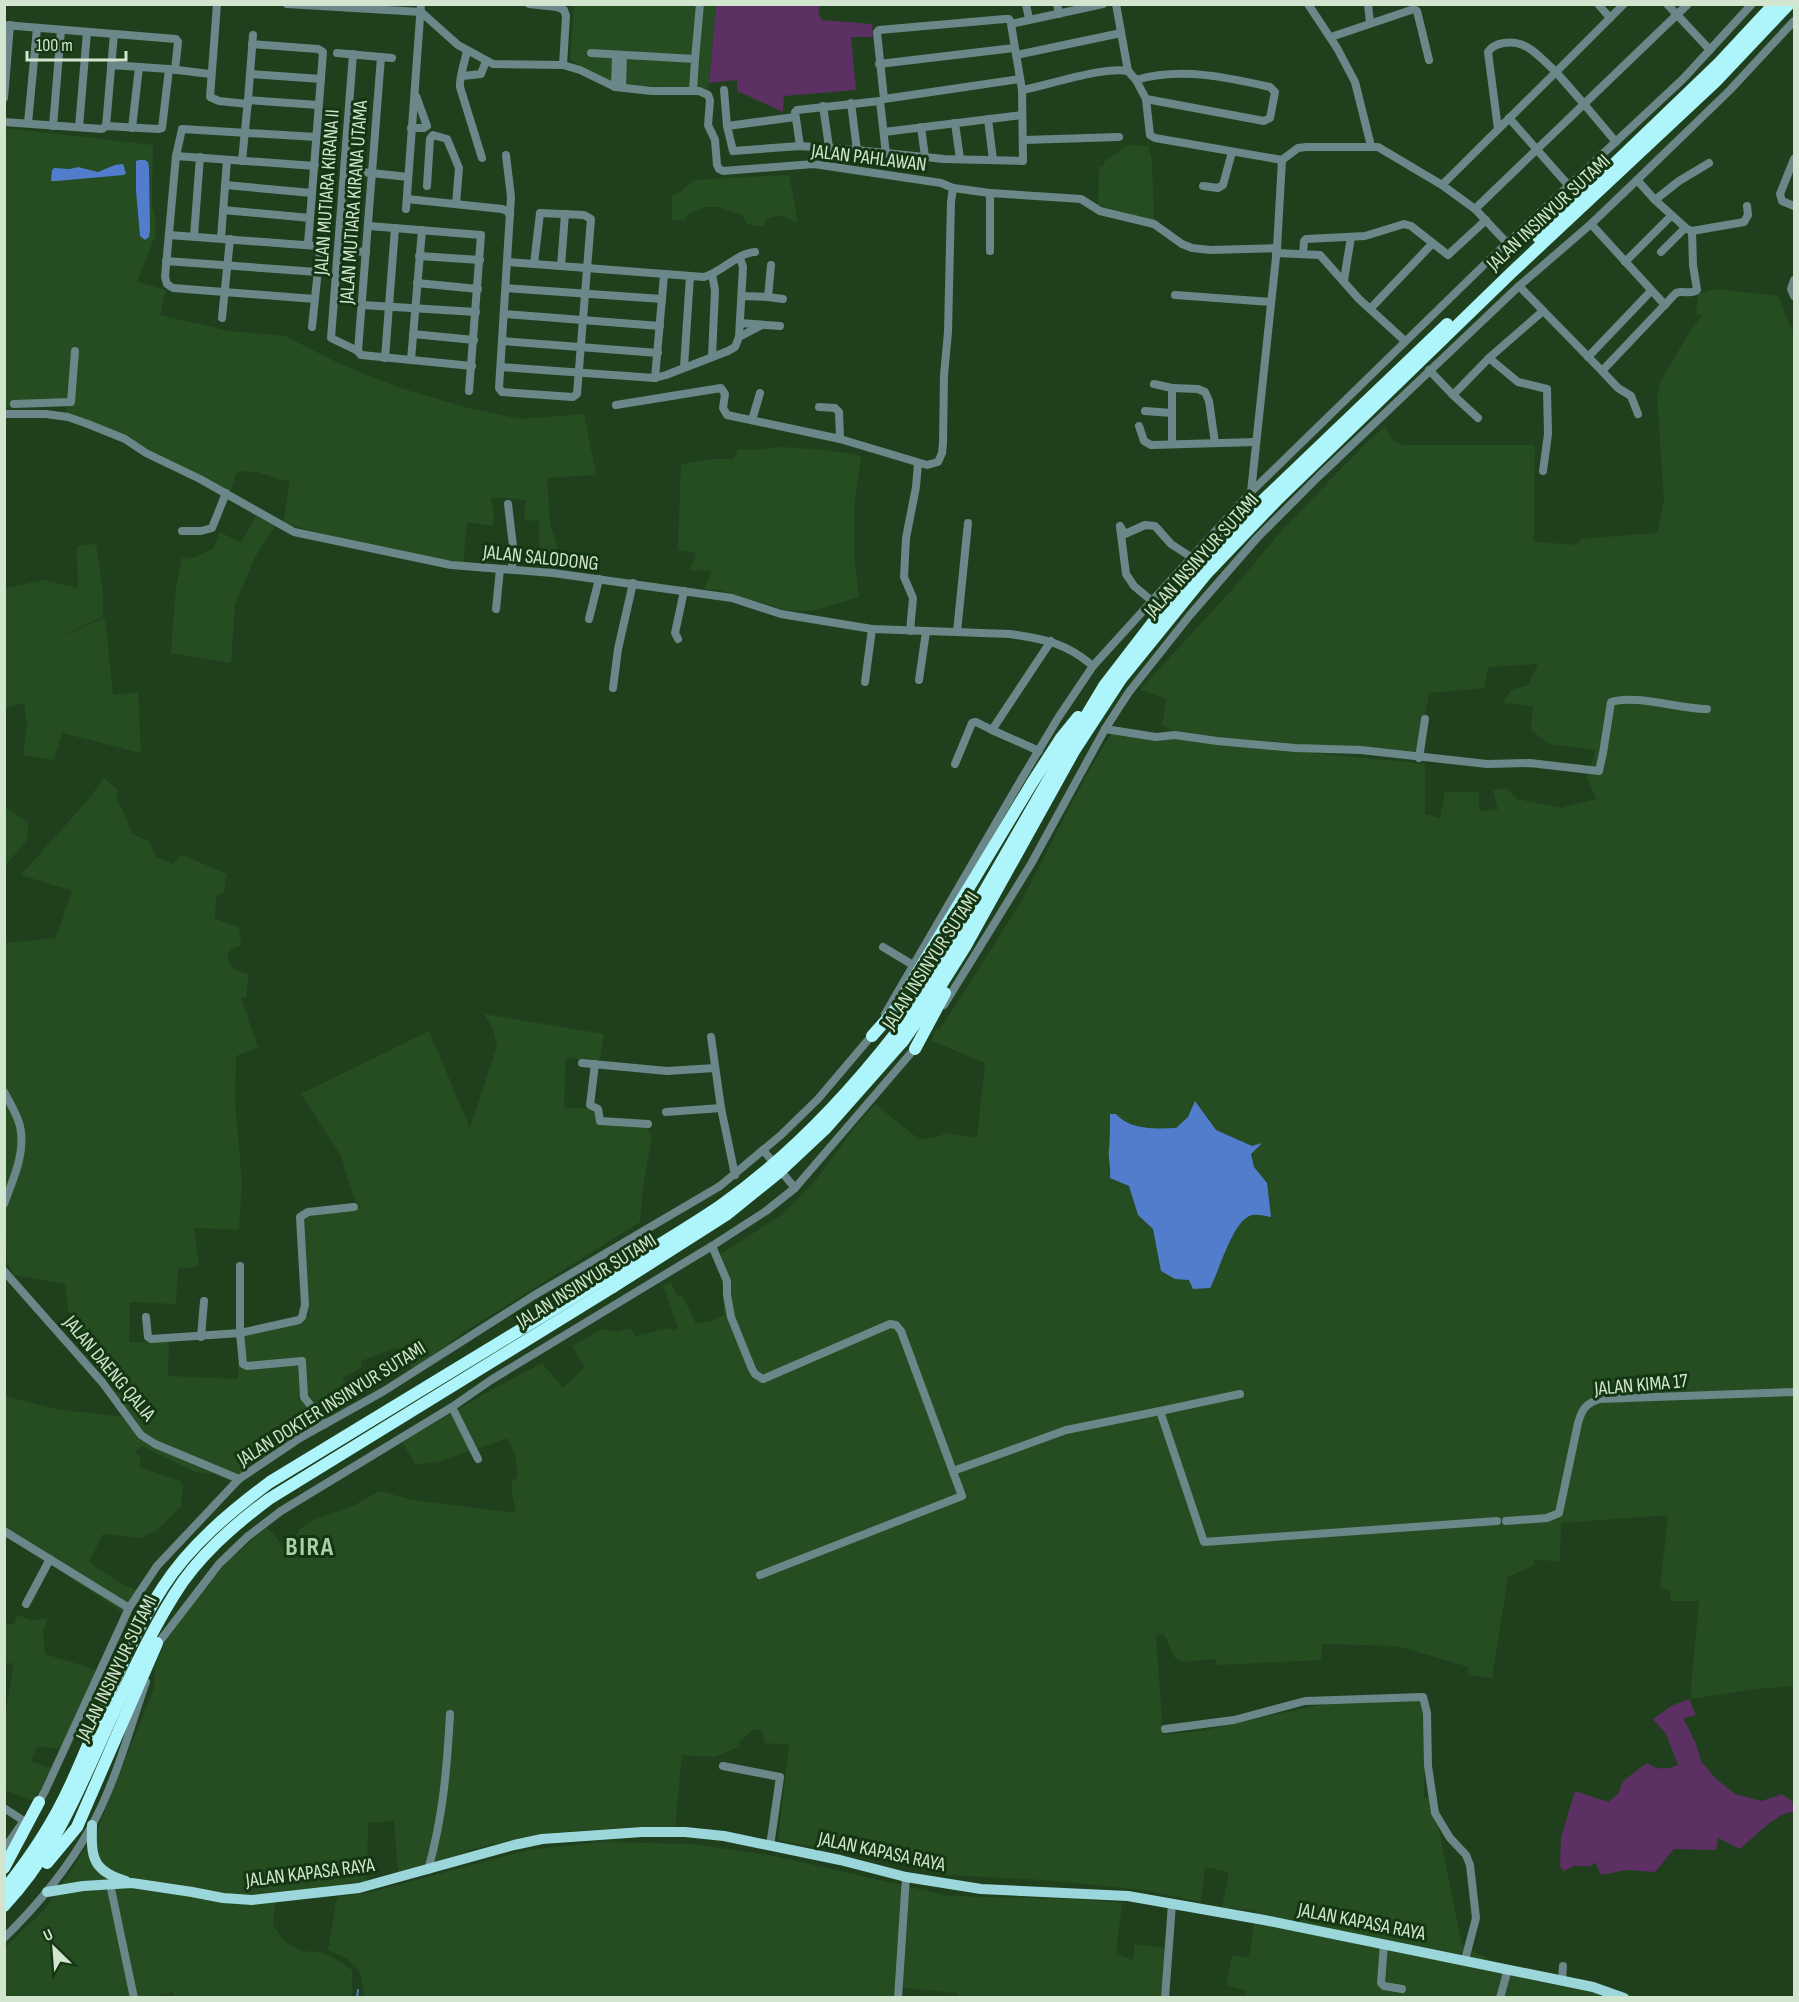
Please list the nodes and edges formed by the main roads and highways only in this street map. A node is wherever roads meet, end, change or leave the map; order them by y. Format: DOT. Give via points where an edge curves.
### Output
graph roads {
  1 [pos="1766,4"];
  2 [pos="1774,4"];
  3 [pos="1789,4"];
  4 [pos="1719,63"];
  5 [pos="1104,686"];
  6 [pos="991,901"];
  7 [pos="872,1036"];
  8 [pos="899,1037"];
  9 [pos="915,1049"];
  10 [pos="157,1643"];
  11 [pos="39,1802"];
  12 [pos="92,1825"];
  13 [pos="4,1868"];
  14 [pos="132,1883"];
  15 [pos="11,1891"];
  16 [pos="47,1892"];
  17 [pos="4,1906"];
  18 [pos="1595,1992"];
  19 [pos="1624,1998"];
  1 -- 4 [label="highway" via="1731,43"];
  2 -- 4 [label="highway, JALAN INSINYUR SUTAMI"];
  3 -- 6 [label="highway, JALAN INSINYUR SUTAMI" via="1716,81 1511,273 1207,573 1121,679 1080,742"];
  4 -- 5 [label="highway, JALAN INSINYUR SUTAMI" via="1235,527 1171,599"];
  5 -- 7 [label="highway" via="1061,738 895,1010"];
  5 -- 8 [label="highway, JALAN INSINYUR SUTAMI"];
  6 -- 8 [label="highway, JALAN INSINYUR SUTAMI" via="931,1001"];
  6 -- 9 [label="highway"];
  8 -- 15 [label="highway, JALAN INSINYUR SUTAMI, bridge" via="800,1140 721,1205 610,1282 270,1482 227,1515 163,1586 132,1643 64,1797"];
  10 -- 15 [label="highway" via="77,1827 59,1850"];
  11 -- 13 [label="highway"];
  12 -- 14 [label="main road, JALAN KAPASA RAYA" via="92,1847 99,1867"];
  14 -- 16 [label="main road, JALAN KAPASA RAYA"];
  14 -- 18 [label="main road, JALAN KAPASA RAYA" via="252,1900 358,1888 542,1839 686,1832 723,1836 906,1877 988,1889 1128,1896 1465,1960 1562,1980"];
  15 -- 17 [label="highway, JALAN INSINYUR SUTAMI"];
  18 -- 19 [label="main road, JALAN KAPASA RAYA"];
}
